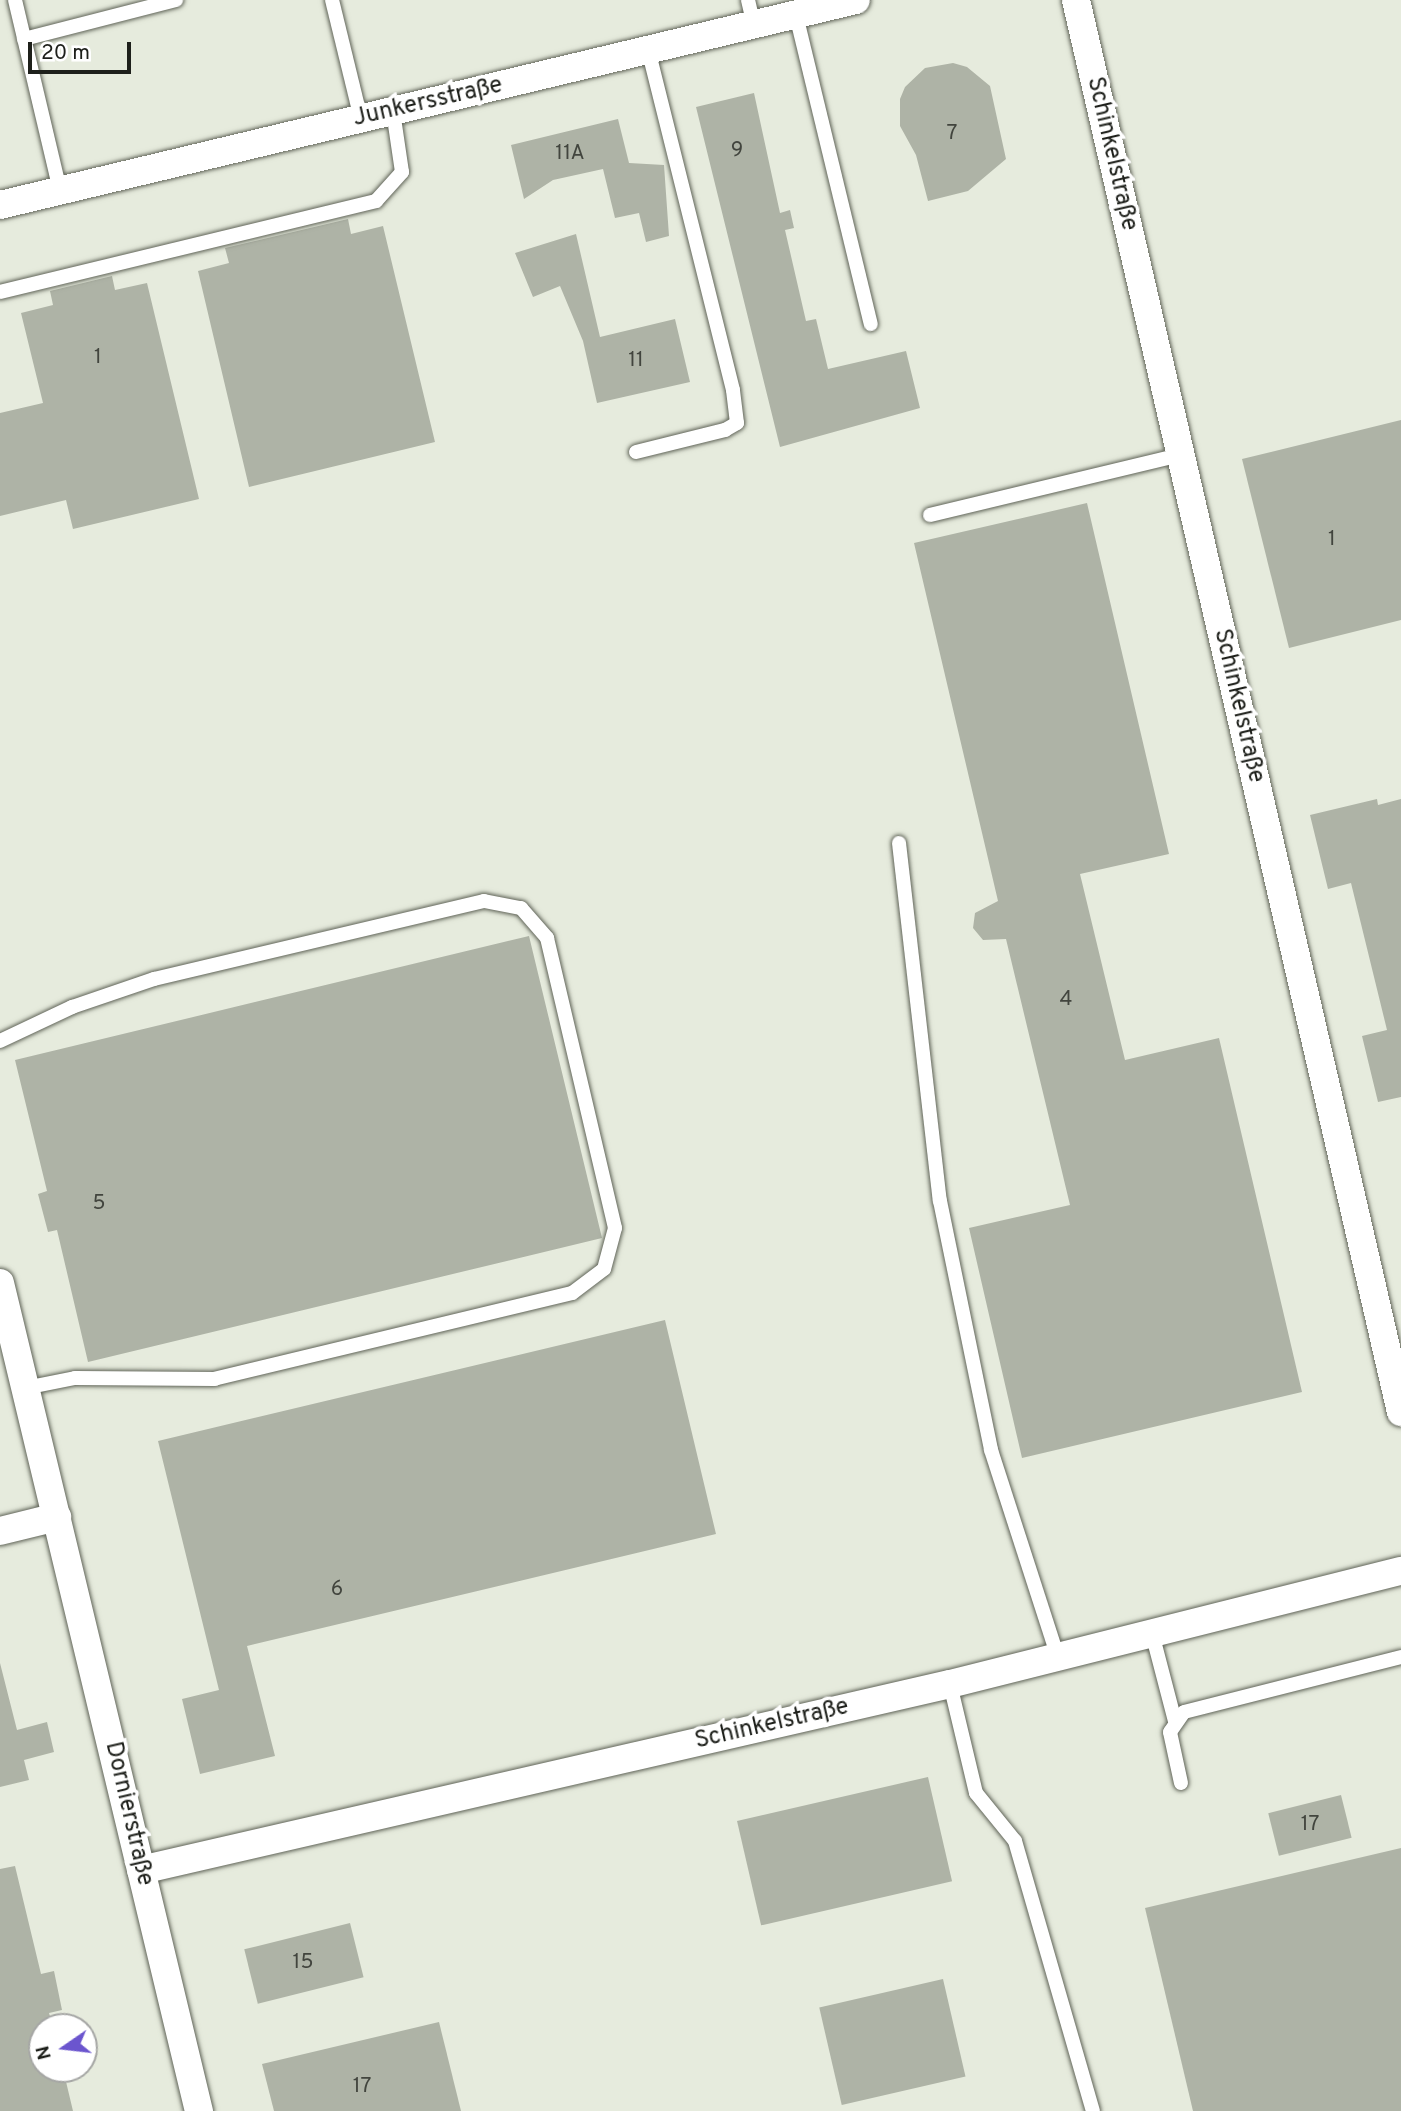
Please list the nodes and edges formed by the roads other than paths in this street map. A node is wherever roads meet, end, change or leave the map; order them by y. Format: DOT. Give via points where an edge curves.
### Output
graph roads {
  1 [pos="15,0"];
  2 [pos="176,0"];
  3 [pos="332,0"];
  4 [pos="856,0"];
  5 [pos="1076,0"];
  6 [pos="751,12"];
  7 [pos="796,15"];
  8 [pos="24,39"];
  9 [pos="648,50"];
  10 [pos="393,111"];
  11 [pos="361,118"];
  12 [pos="60,191"];
  13 [pos="0,205"];
  14 [pos="0,292"];
  15 [pos="871,324"];
  16 [pos="636,452"];
  17 [pos="1180,455"];
  18 [pos="930,515"];
  19 [pos="899,842"];
  20 [pos="0,1041"];
  21 [pos="0,1283"];
  22 [pos="1395,1360"];
  23 [pos="25,1388"];
  24 [pos="1401,1412"];
  25 [pos="57,1517"];
  26 [pos="0,1531"];
  27 [pos="1401,1571"];
  28 [pos="1152,1633"];
  29 [pos="1058,1657"];
  30 [pos="1401,1657"];
  31 [pos="950,1684"];
  32 [pos="1175,1721"];
  33 [pos="1181,1783"];
  34 [pos="141,1870"];
  35 [pos="199,2111"];
  36 [pos="1093,2111"];
  1 -- 8 [label="lane"];
  2 -- 8 [label="lane"];
  3 -- 11 [label="lane"];
  4 -- 7 [label="street, Junkersstraße"];
  5 -- 17 [label="street, Schinkelstraße"];
  6 -- 7 [label="street, Junkersstraße"];
  6 -- 9 [label="street, Junkersstraße"];
  7 -- 15 [label="lane"];
  8 -- 12 [label="lane"];
  9 -- 10 [label="street, Junkersstraße"];
  9 -- 16 [label="lane" via="733,390 737,423"];
  10 -- 11 [label="street, Junkersstraße"];
  10 -- 14 [label="lane" via="402,172 376,201"];
  11 -- 12 [label="street, Junkersstraße"];
  12 -- 13 [label="street, Junkersstraße"];
  17 -- 18 [label="lane"];
  17 -- 22 [label="street, Schinkelstraße"];
  19 -- 29 [label="lane" via="943,1214 991,1450"];
  20 -- 23 [label="lane" via="72,1007 153,979 484,901 521,908 547,938 615,1228 604,1269 572,1293 215,1379 87,1377"];
  21 -- 23 [label="street, Dornierstraße"];
  22 -- 24 [label="street, Schinkelstraße"];
  23 -- 25 [label="street, Dornierstraße"];
  25 -- 26 [label="street"];
  25 -- 34 [label="street, Dornierstraße"];
  27 -- 28 [label="street, Schinkelstraße"];
  28 -- 29 [label="street, Schinkelstraße"];
  28 -- 32 [label="lane"];
  29 -- 31 [label="street, Schinkelstraße"];
  30 -- 32 [label="lane" via="1184,1712"];
  31 -- 34 [label="street, Schinkelstraße"];
  31 -- 36 [label="lane" via="976,1793 1015,1841"];
  32 -- 33 [label="lane" via="1170,1732"];
  34 -- 35 [label="street, Dornierstraße"];
}
